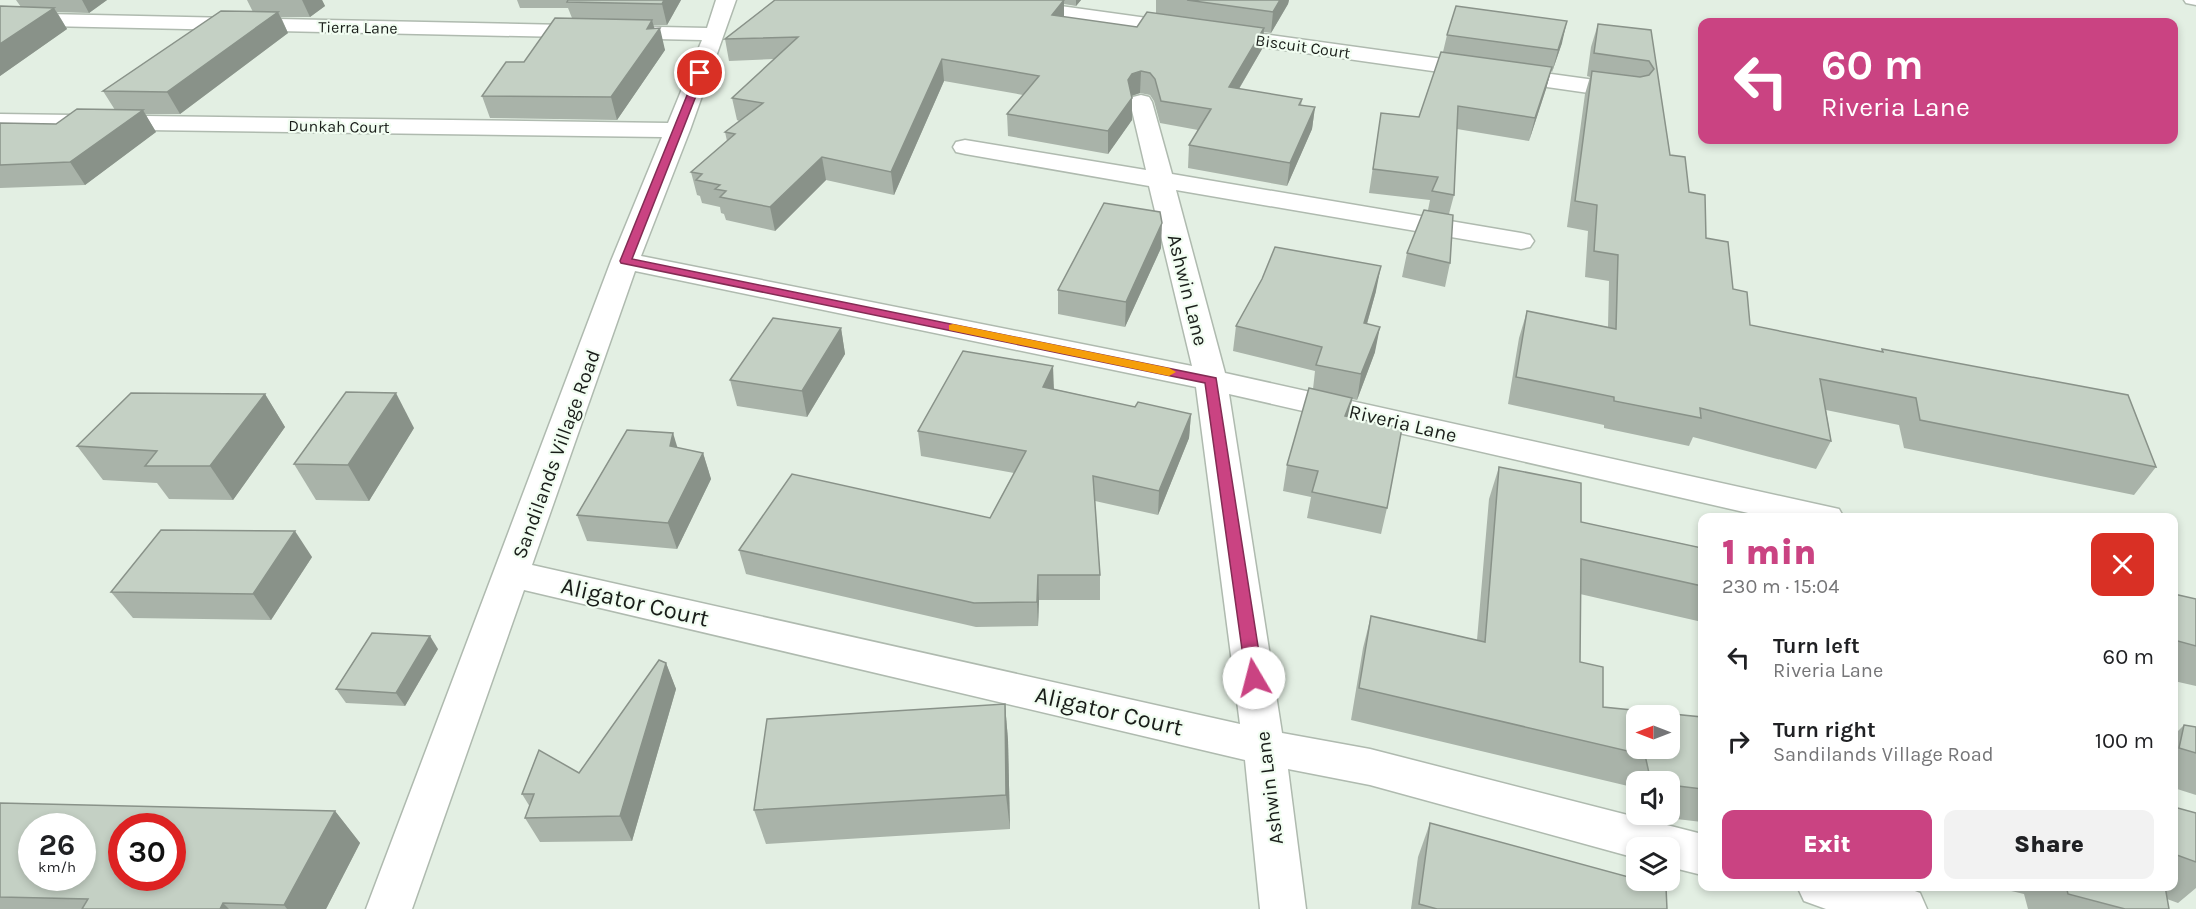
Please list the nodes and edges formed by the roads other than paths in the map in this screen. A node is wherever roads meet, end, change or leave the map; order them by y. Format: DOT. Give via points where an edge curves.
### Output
graph roads {
  1 [pos="726,0"];
  2 [pos="974,0"];
  3 [pos="2191,0"];
  4 [pos="2196,1"];
  5 [pos="0,19"];
  6 [pos="715,34"];
  7 [pos="1633,92"];
  8 [pos="1141,102"];
  9 [pos="0,121"];
  10 [pos="678,130"];
  11 [pos="965,147"];
  12 [pos="1160,180"];
  13 [pos="1521,241"];
  14 [pos="625,261"];
  15 [pos="1211,380"];
  16 [pos="1805,513"];
  17 [pos="513,573"];
  18 [pos="1264,747"];
  19 [pos="1698,854"];
  20 [pos="1838,891"];
  21 [pos="389,909"];
  22 [pos="1283,909"];
  23 [pos="1904,909"];
  1 -- 6 [label="street, Sandilands Village Road"];
  2 -- 7 [label="street, Biscuit Court"];
  3 -- 4 [label="lane"];
  5 -- 6 [label="street, Tierra Lane"];
  6 -- 10 [label="street, Sandilands Village Road"];
  8 -- 12 [label="street, Ashwin Lane"];
  9 -- 10 [label="street, Dunkah Court"];
  10 -- 14 [label="street, Sandilands Village Road"];
  11 -- 12 [label="street"];
  12 -- 13 [label="street"];
  12 -- 15 [label="street, Ashwin Lane"];
  14 -- 15 [label="street, Riveria Lane"];
  14 -- 17 [label="street, Sandilands Village Road"];
  15 -- 16 [label="street, Riveria Lane"];
  15 -- 18 [label="street, Ashwin Lane"];
  17 -- 18 [label="street, Aligator Court"];
  17 -- 21 [label="street, Sandilands Village Road"];
  18 -- 19 [label="street, Aligator Court" via="1370,767"];
  18 -- 22 [label="street, Ashwin Lane"];
  20 -- 23 [label="street"];
}
